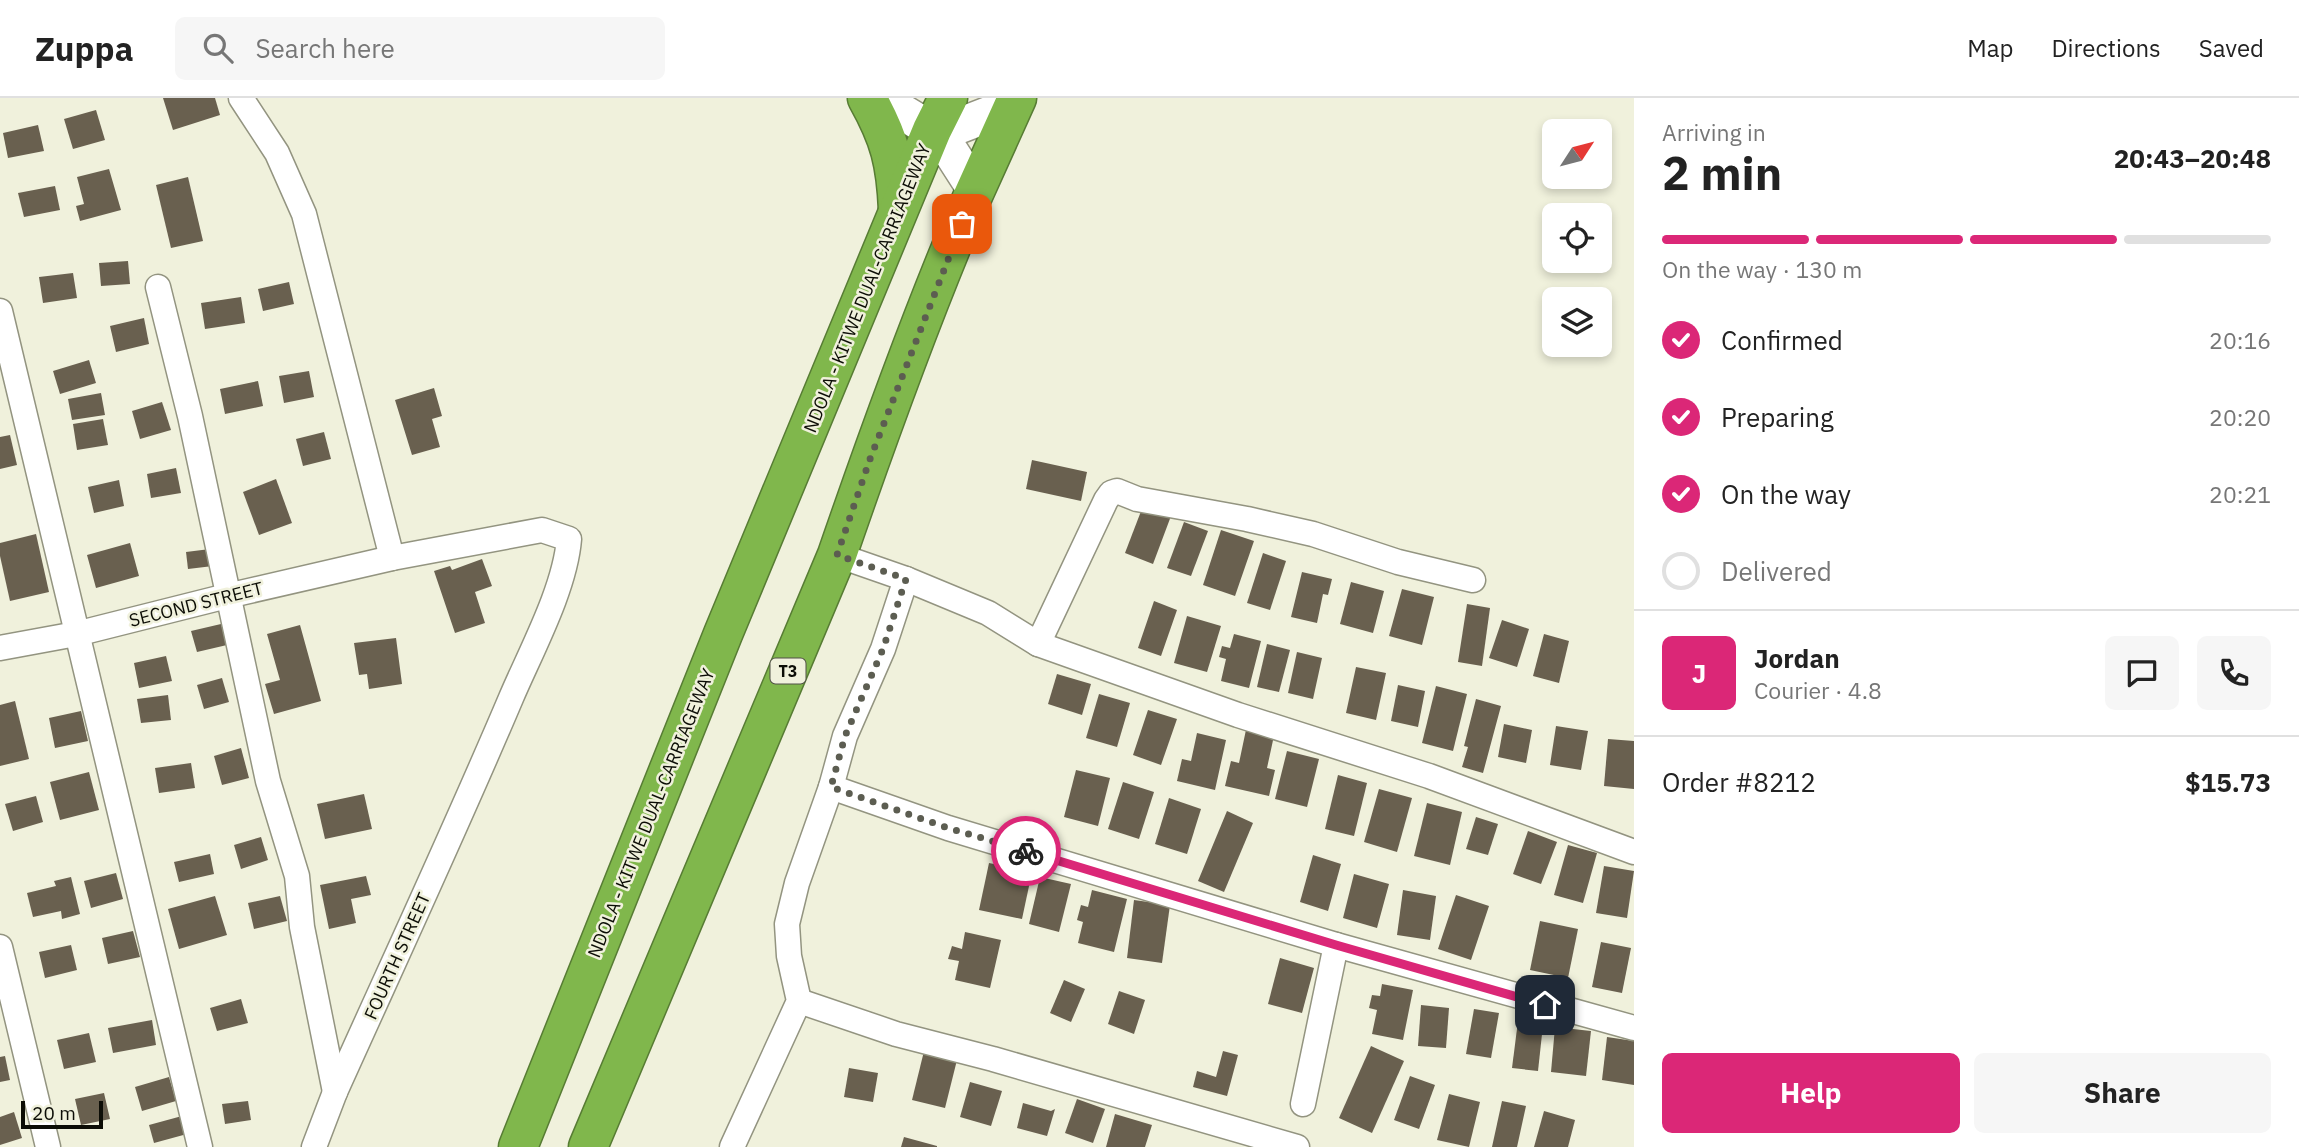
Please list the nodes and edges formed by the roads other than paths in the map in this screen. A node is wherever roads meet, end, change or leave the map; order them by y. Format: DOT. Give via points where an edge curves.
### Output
graph roads {
  1 [pos="242,98"];
  2 [pos="867,98"];
  3 [pos="879,98"];
  4 [pos="1015,102"];
  5 [pos="940,114"];
  6 [pos="976,191"];
  7 [pos="898,215"];
  8 [pos="159,287"];
  9 [pos="0,311"];
  10 [pos="837,555"];
  11 [pos="392,558"];
  12 [pos="906,579"];
  13 [pos="1473,580"];
  14 [pos="227,596"];
  15 [pos="76,634"];
  16 [pos="1038,644"];
  17 [pos="0,648"];
  18 [pos="482,766"];
  19 [pos="831,787"];
  20 [pos="1634,852"];
  21 [pos="1336,945"];
  22 [pos="0,947"];
  23 [pos="799,1001"];
  24 [pos="1634,1028"];
  25 [pos="335,1092"];
  26 [pos="1303,1104"];
  27 [pos="48,1147"];
  28 [pos="200,1147"];
  29 [pos="314,1147"];
  30 [pos="518,1147"];
  31 [pos="588,1147"];
  32 [pos="732,1147"];
  33 [pos="1297,1147"];
  1 -- 11 [label="street" via="277,153 304,214"];
  2 -- 7 [label="highway" via="883,126 896,172"];
  3 -- 5 [label="street"];
  4 -- 5 [label="street" via="956,127"];
  4 -- 6 [label="highway, T3"];
  5 -- 6 [label="street" via="949,149"];
  5 -- 7 [label="highway, NDOLA - KITWE DUAL-CARRIAGEWAY"];
  6 -- 10 [label="highway, T3"];
  7 -- 30 [label="highway, NDOLA - KITWE DUAL-CARRIAGEWAY" via="723,634"];
  8 -- 14 [label="street"];
  9 -- 15 [label="street"];
  10 -- 12 [label="street"];
  10 -- 31 [label="highway, T3"];
  11 -- 14 [label="street, SECOND STREET"];
  11 -- 18 [label="street, SECOND STREET" via="542,530 569,539 568,561"];
  12 -- 16 [label="street" via="988,613"];
  12 -- 19 [label="street" via="883,649 845,736"];
  13 -- 16 [label="street" via="1313,534 1137,499 1117,491 1106,500"];
  14 -- 15 [label="street, SECOND STREET"];
  14 -- 25 [label="street" via="268,781 297,876 302,926"];
  15 -- 17 [label="street, SECOND STREET"];
  15 -- 28 [label="street"];
  16 -- 20 [label="street" via="1429,776"];
  18 -- 25 [label="street, FOURTH STREET"];
  19 -- 21 [label="street" via="948,828"];
  19 -- 23 [label="street" via="797,883 788,924 789,956"];
  21 -- 24 [label="street"];
  21 -- 26 [label="street"];
  22 -- 27 [label="street"];
  23 -- 32 [label="street"];
  23 -- 33 [label="street" via="896,1034"];
  25 -- 29 [label="street, FOURTH STREET"];
}
